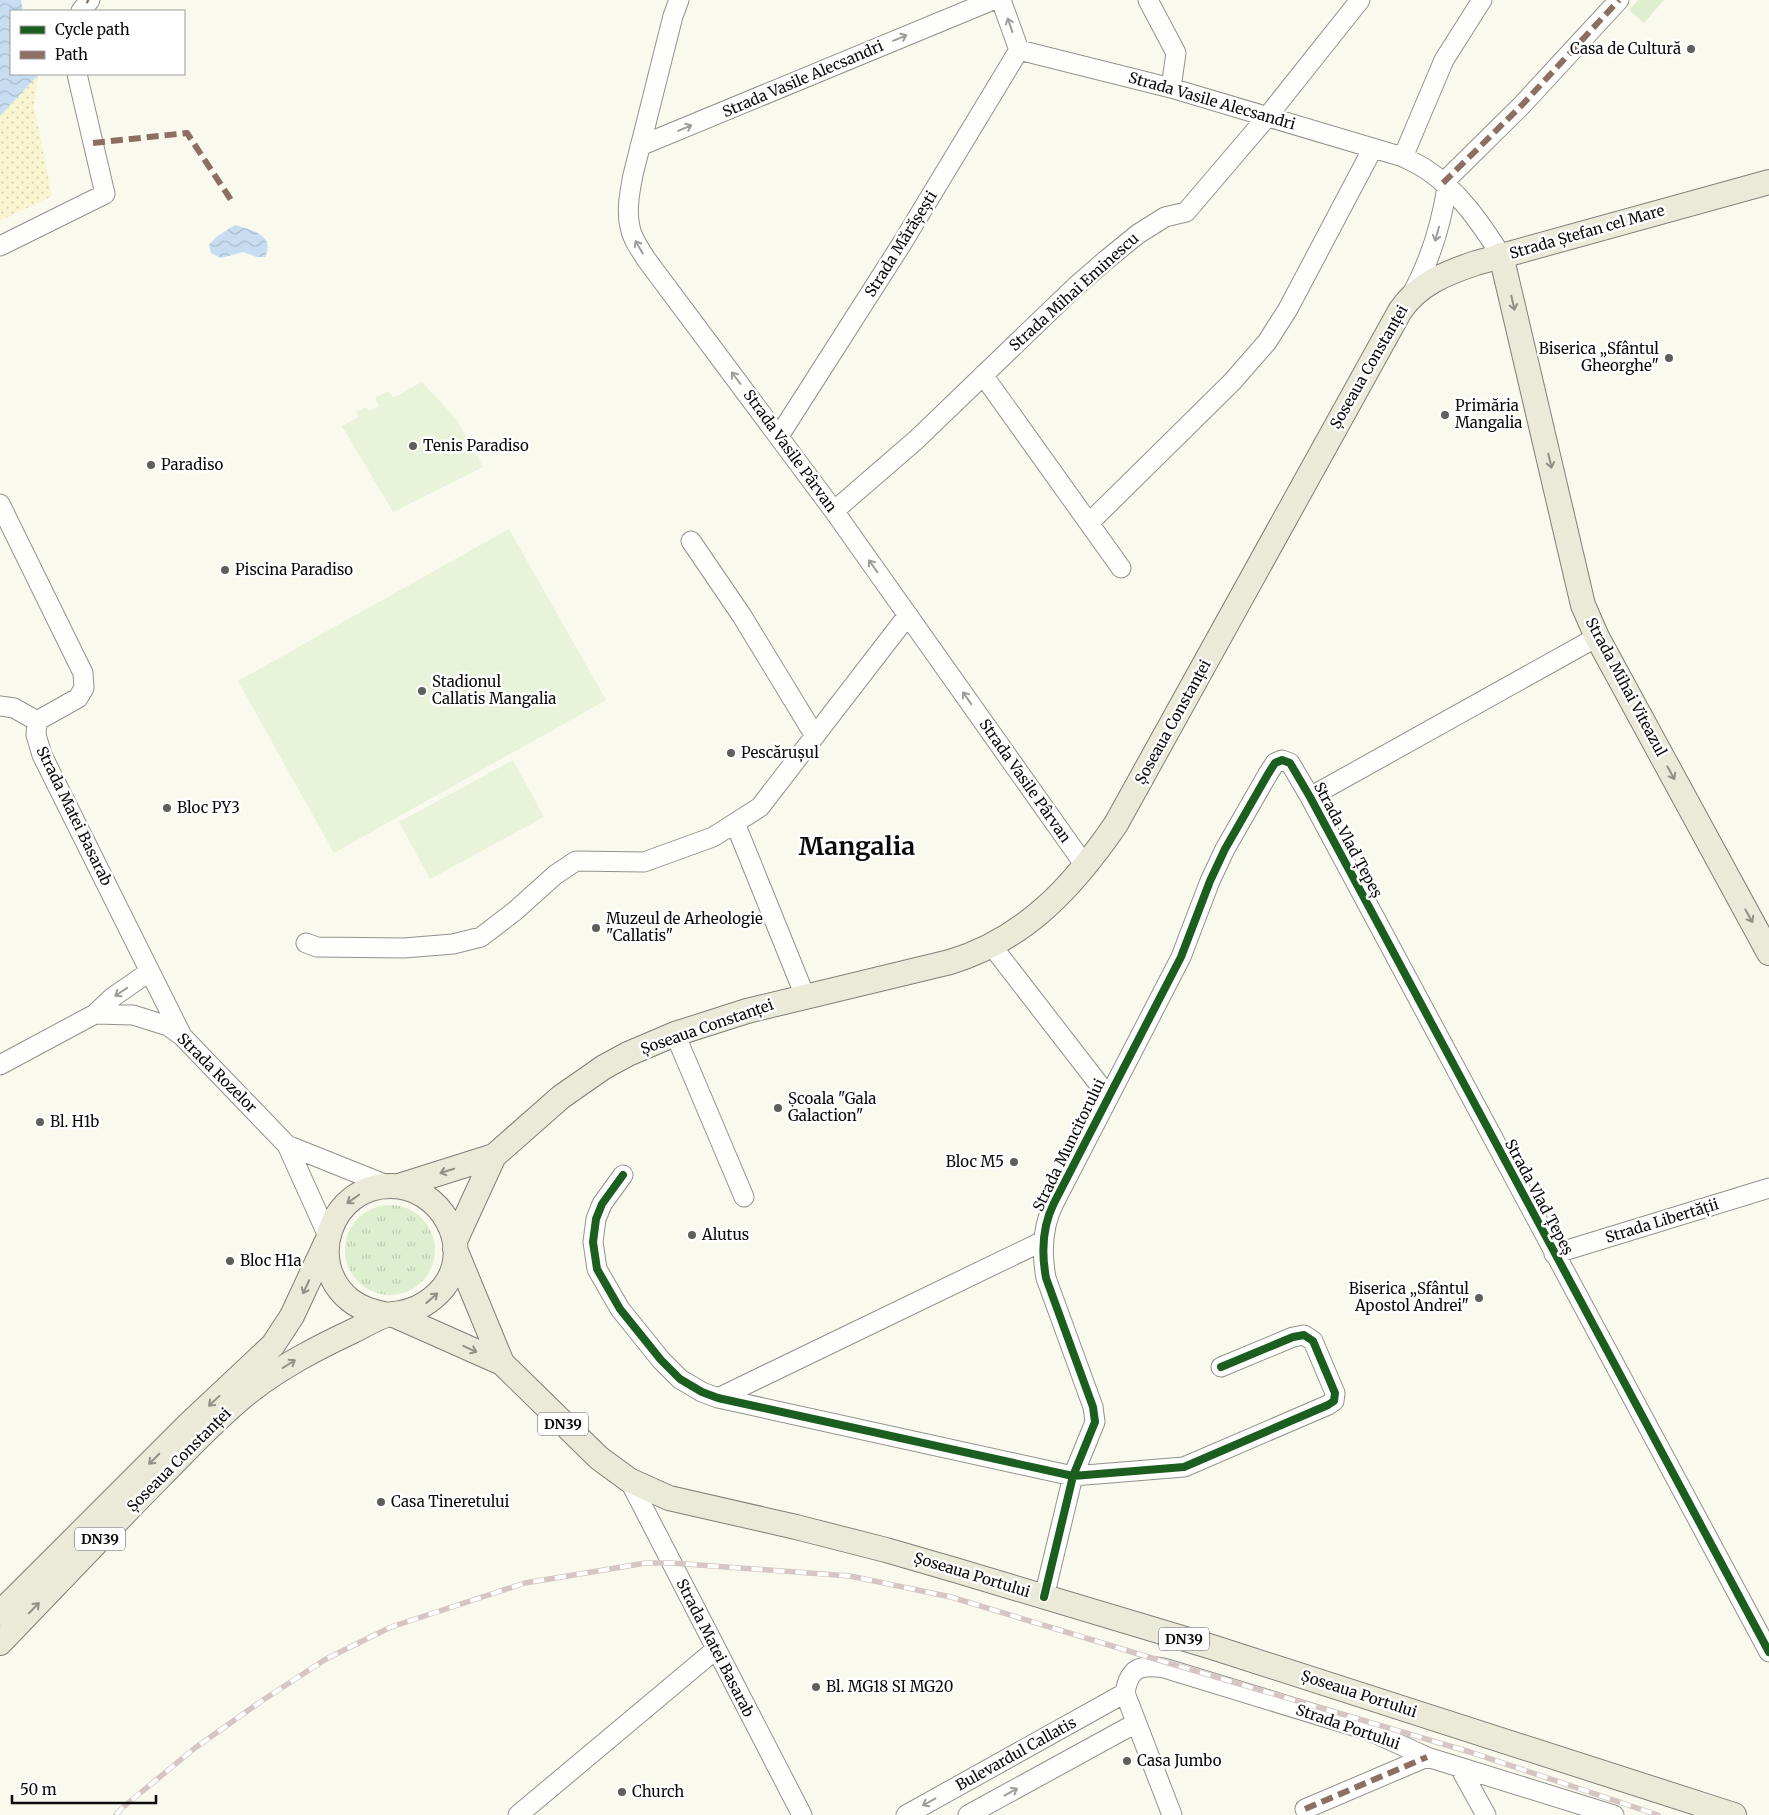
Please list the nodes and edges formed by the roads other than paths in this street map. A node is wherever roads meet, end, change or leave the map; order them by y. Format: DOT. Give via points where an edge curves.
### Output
graph roads {
  1 [pos="679,0"];
  2 [pos="993,0"];
  3 [pos="1002,0"];
  4 [pos="1148,0"];
  5 [pos="1360,0"];
  6 [pos="1482,0"];
  7 [pos="1619,0"];
  8 [pos="1019,50"];
  9 [pos="76,75"];
  10 [pos="1171,88"];
  11 [pos="1267,117"];
  12 [pos="640,146"];
  13 [pos="1374,148"];
  14 [pos="1403,157"];
  15 [pos="1769,182"];
  16 [pos="1445,185"];
  17 [pos="0,246"];
  18 [pos="1501,255"];
  19 [pos="1410,297"];
  20 [pos="983,375"];
  21 [pos="779,436"];
  22 [pos="0,504"];
  23 [pos="834,511"];
  24 [pos="1089,523"];
  25 [pos="691,541"];
  26 [pos="1121,568"];
  27 [pos="908,615"];
  28 [pos="1597,637"];
  29 [pos="0,706"];
  30 [pos="37,721"];
  31 [pos="815,736"];
  32 [pos="1282,760"];
  33 [pos="1310,798"];
  34 [pos="735,823"];
  35 [pos="1086,867"];
  36 [pos="306,943"];
  37 [pos="992,946"];
  38 [pos="1769,953"];
  39 [pos="149,972"];
  40 [pos="805,996"];
  41 [pos="95,1014"];
  42 [pos="675,1034"];
  43 [pos="182,1036"];
  44 [pos="0,1064"];
  45 [pos="1108,1096"];
  46 [pos="287,1145"];
  47 [pos="494,1156"];
  48 [pos="623,1175"];
  49 [pos="393,1186"];
  50 [pos="1769,1188"];
  51 [pos="744,1197"];
  52 [pos="327,1239"];
  53 [pos="1043,1241"];
  54 [pos="455,1245"];
  55 [pos="1554,1254"];
  56 [pos="391,1315"];
  57 [pos="502,1363"];
  58 [pos="1221,1367"];
  59 [pos="718,1398"];
  60 [pos="1073,1476"];
  61 [pos="629,1480"];
  62 [pos="1044,1597"];
  63 [pos="0,1613"];
  64 [pos="0,1643"];
  65 [pos="715,1650"];
  66 [pos="1769,1652"];
  67 [pos="1125,1693"];
  68 [pos="1136,1723"];
  69 [pos="1427,1757"];
  70 [pos="1460,1768"];
  71 [pos="1305,1809"];
  72 [pos="518,1815"];
  73 [pos="802,1815"];
  74 [pos="906,1815"];
  75 [pos="968,1815"];
  76 [pos="1172,1815"];
  77 [pos="1486,1815"];
  78 [pos="1614,1815"];
  79 [pos="1734,1815"];
  1 -- 12 [label="street, Strada Vasile Pârvan"];
  12 -- 2 [label="street, Strada Vasile Alecsandri, one-way"];
  8 -- 3 [label="street, one-way"];
  4 -- 10 [label="street" via="1176,53"];
  5 -- 11 [label="street, Strada Mihai Eminescu"];
  6 -- 14 [label="street" via="1444,60"];
  7 -- 16 [label="street"];
  8 -- 10 [label="street, Strada Vasile Alecsandri"];
  8 -- 21 [label="street, Strada Mărășești" via="901,245"];
  9 -- 17 [label="street" via="105,194"];
  10 -- 11 [label="street, Strada Vasile Alecsandri"];
  11 -- 13 [label="street, Strada Vasile Alecsandri"];
  11 -- 20 [label="street, Strada Mihai Eminescu" via="1186,212 1165,217 1138,234 1074,287"];
  21 -- 12 [label="street, Strada Vasile Pârvan, one-way" via="636,243 630,227 629,202"];
  13 -- 14 [label="street, Strada Vasile Alecsandri"];
  13 -- 24 [label="street" via="1267,342 1232,382"];
  14 -- 16 [label="street, Strada Vasile Alecsandri"];
  15 -- 18 [label="main road, Strada Ștefan cel Mare"];
  16 -- 18 [label="street, Strada Vasile Alecsandri" via="1486,230"];
  16 -- 19 [label="street, one-way" via="1444,210 1431,255"];
  18 -- 19 [label="main road, Strada Ștefan cel Mare" via="1453,271"];
  18 -- 28 [label="main road, Strada Mihai Viteazul, one-way" via="1583,605"];
  19 -- 35 [label="main road, Șoseaua Constanței" via="1321,451 1120,818"];
  20 -- 23 [label="street, Strada Mihai Eminescu" via="916,440"];
  20 -- 24 [label="street"];
  21 -- 23 [label="street, Strada Vasile Pârvan"];
  22 -- 30 [label="street" via="83,673 84,688 78,698"];
  27 -- 23 [label="street, Strada Vasile Pârvan, one-way"];
  24 -- 26 [label="street"];
  25 -- 31 [label="street" via="742,616"];
  27 -- 31 [label="street"];
  35 -- 27 [label="street, Strada Vasile Pârvan, one-way"];
  28 -- 33 [label="street"];
  28 -- 38 [label="main road, Strada Mihai Viteazul, one-way"];
  29 -- 30 [label="street" via="14,708"];
  30 -- 39 [label="street, Strada Matei Basarab" via="36,736 42,755"];
  31 -- 34 [label="street" via="760,807"];
  32 -- 33 [label="street, Strada Vlad Țepeș" via="1290,763"];
  32 -- 45 [label="street, Strada Muncitorului" via="1275,762 1225,849 1180,957"];
  33 -- 55 [label="street, Strada Vlad Țepeș"];
  34 -- 36 [label="street" via="713,837 644,862 576,862 555,875 481,937 453,944 404,948 317,948"];
  34 -- 40 [label="street"];
  35 -- 37 [label="main road, Șoseaua Constanței" via="1047,906"];
  37 -- 40 [label="main road, Șoseaua Constanței" via="950,962"];
  37 -- 45 [label="street, Strada Muncitorului"];
  39 -- 41 [label="street, one-way"];
  39 -- 43 [label="street, Strada Matei Basarab"];
  40 -- 42 [label="main road, Șoseaua Constanței"];
  41 -- 43 [label="street, Strada Rozelor" via="133,1015 168,1026"];
  41 -- 44 [label="street, Strada Rozelor"];
  42 -- 47 [label="main road, Șoseaua Constanței" via="604,1067 561,1097"];
  42 -- 51 [label="street"];
  43 -- 46 [label="street, Strada Rozelor"];
  45 -- 53 [label="street, Strada Muncitorului" via="1049,1214"];
  46 -- 49 [label="street, Strada Rozelor"];
  46 -- 52 [label="street, Strada Rozelor"];
  47 -- 49 [label="main road, Șoseaua Constanței, one-way"];
  47 -- 54 [label="main road, Șoseaua Constanței"];
  48 -- 59 [label="street" via="602,1204 596,1219 593,1242 597,1269 620,1309 661,1360 680,1379"];
  49 -- 52 [label="main road, one-way" via="367,1190 349,1200 335,1216"];
  49 -- 54 [label="main road" via="415,1190 430,1198 446,1217"];
  50 -- 55 [label="street, Strada Libertății"];
  52 -- 56 [label="main road" via="328,1264 335,1283 349,1299 367,1310"];
  52 -- 63 [label="main road, Șoseaua Constanței / DN39, one-way" via="292,1316 273,1346 189,1424"];
  53 -- 59 [label="street"];
  53 -- 60 [label="street, Strada Muncitorului" via="1046,1278 1096,1422"];
  56 -- 54 [label="main road, one-way" via="413,1311 431,1301 453,1268"];
  54 -- 57 [label="main road, Șoseaua Portului"];
  55 -- 66 [label="street, Strada Vlad Țepeș"];
  56 -- 57 [label="main road, Șoseaua Portului, one-way"];
  64 -- 56 [label="main road, Șoseaua Constanței / DN39, one-way" via="201,1436 249,1392 290,1362"];
  57 -- 61 [label="main road, Șoseaua Portului / DN39" via="599,1458"];
  58 -- 60 [label="street" via="1304,1335 1312,1341 1335,1393 1334,1401 1184,1467"];
  59 -- 60 [label="street"];
  60 -- 62 [label="street, Strada Muncitorului"];
  61 -- 62 [label="main road, Șoseaua Portului / DN39" via="669,1498 886,1550"];
  61 -- 65 [label="street, Strada Matei Basarab"];
  62 -- 79 [label="main road, Șoseaua Portului / DN39" via="1212,1647"];
  65 -- 72 [label="street"];
  65 -- 73 [label="street, Strada Matei Basarab"];
  67 -- 68 [label="street"];
  67 -- 69 [label="street, Strada Portului" via="1130,1674 1138,1668 1149,1665 1164,1668 1370,1731"];
  67 -- 74 [label="street, Bulevardul Callatis, one-way"];
  75 -- 68 [label="street, Bulevardul Callatis, one-way"];
  68 -- 76 [label="street"];
  69 -- 70 [label="street, Strada Portului"];
  69 -- 71 [label="street"];
  70 -- 77 [label="street"];
  70 -- 78 [label="street, Strada Portului"];
}
